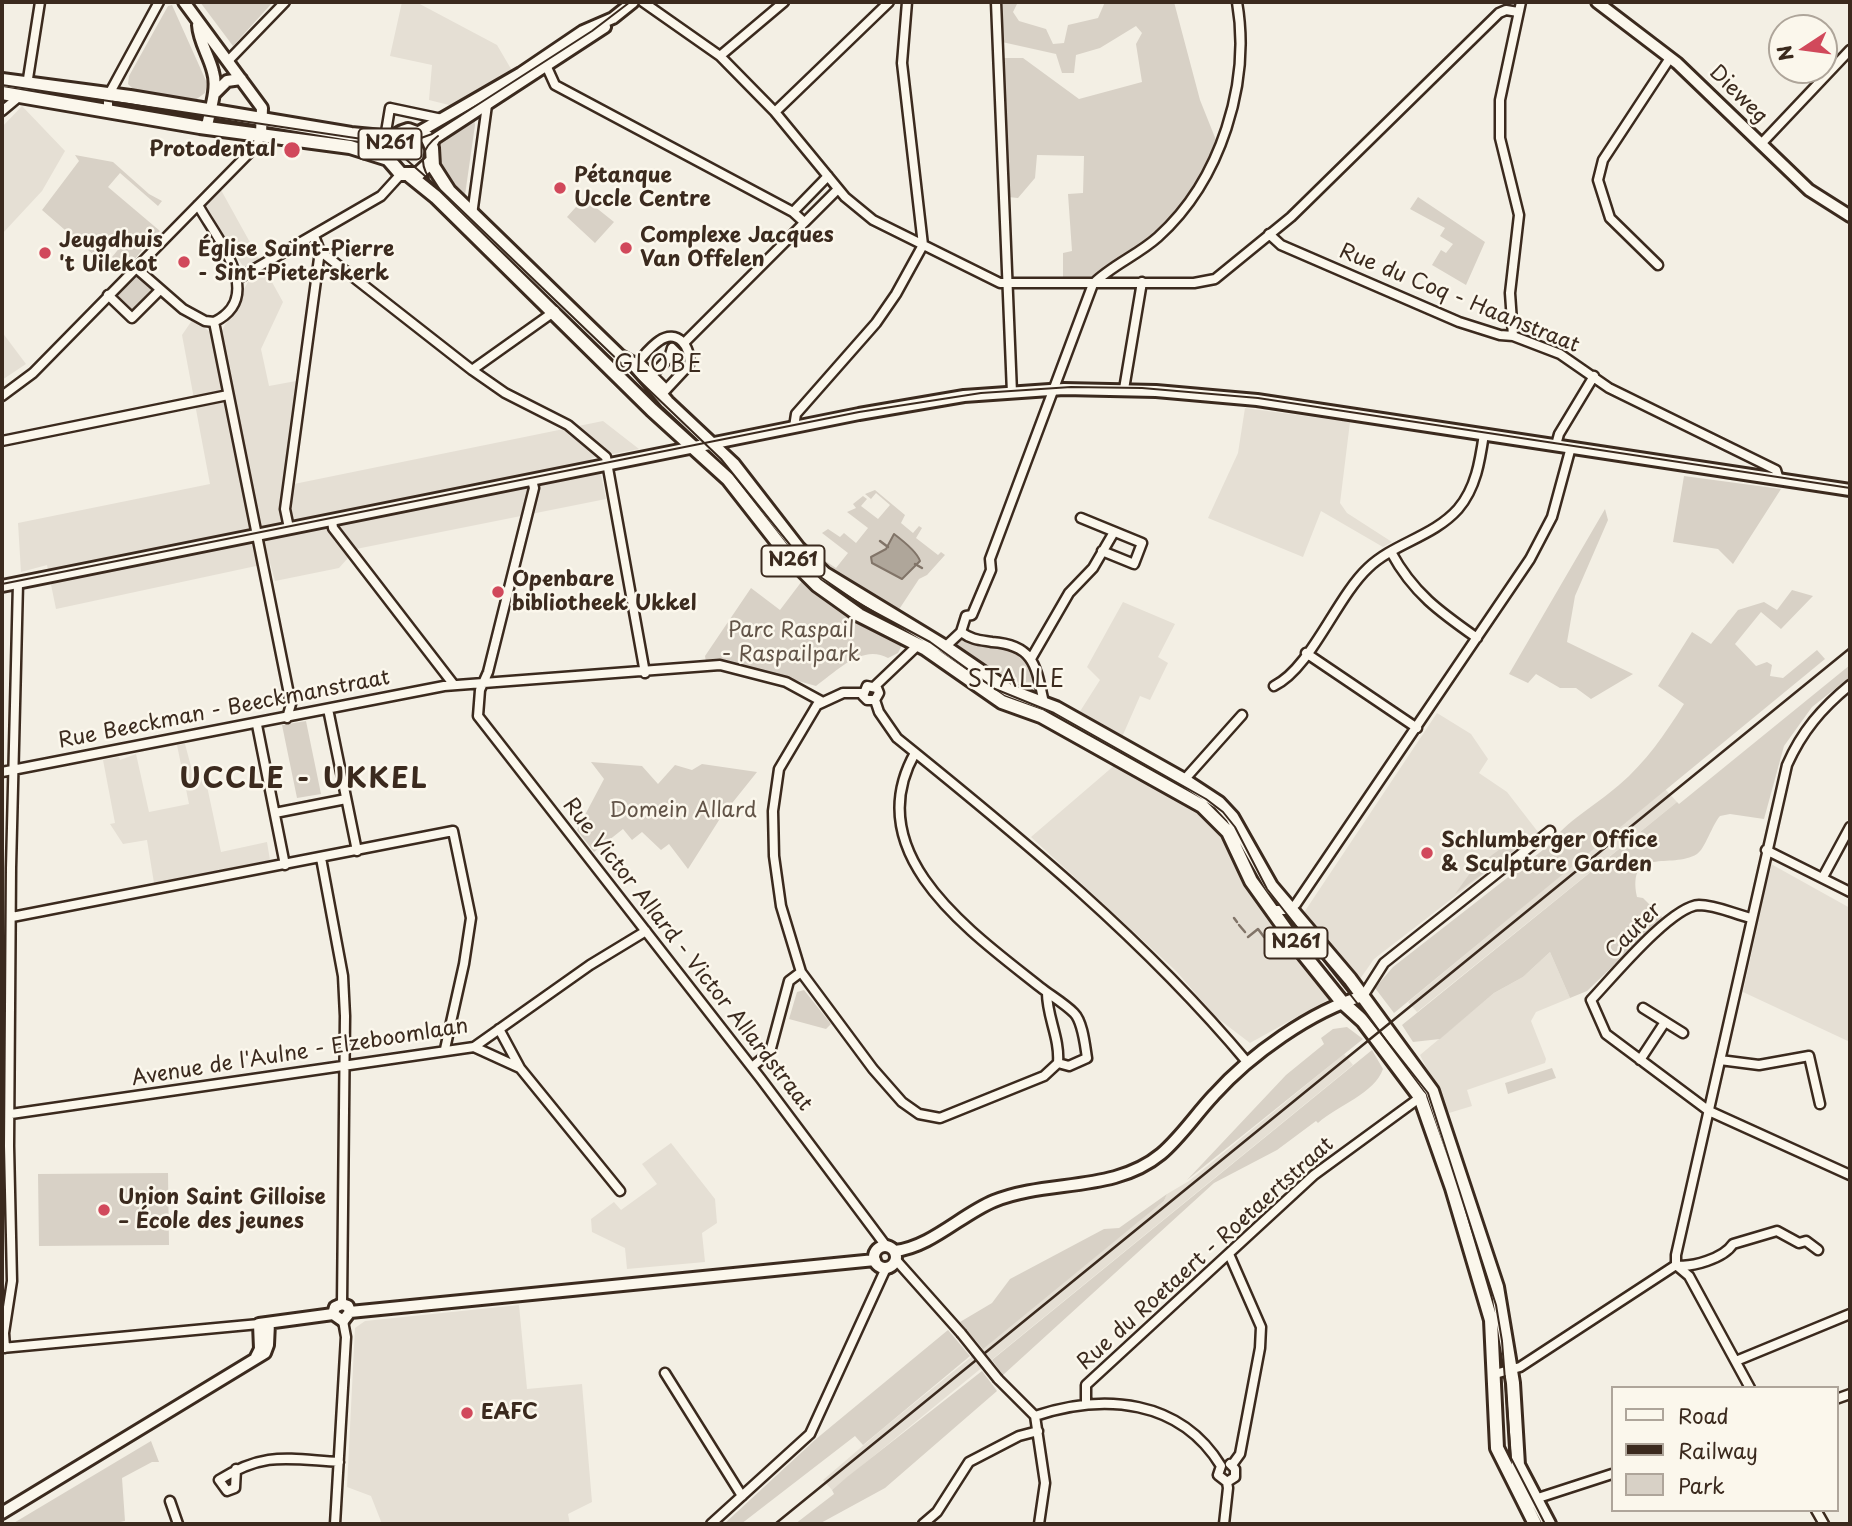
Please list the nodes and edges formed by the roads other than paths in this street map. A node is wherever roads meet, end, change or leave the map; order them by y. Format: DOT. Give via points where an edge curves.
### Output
graph roads {
  1 [pos="40,2"];
  2 [pos="159,2"];
  3 [pos="184,2"];
  4 [pos="285,2"];
  5 [pos="632,2"];
  6 [pos="643,2"];
  7 [pos="784,2"];
  8 [pos="889,2"];
  9 [pos="907,2"];
  10 [pos="996,2"];
  11 [pos="1237,2"];
  12 [pos="1521,2"];
  13 [pos="1597,2"];
  14 [pos="1518,12"];
  15 [pos="198,25"];
  16 [pos="1850,50"];
  17 [pos="720,55"];
  18 [pos="1670,58"];
  19 [pos="228,61"];
  20 [pos="545,63"];
  21 [pos="241,79"];
  22 [pos="2,80"];
  23 [pos="28,84"];
  24 [pos="2,93"];
  25 [pos="214,94"];
  26 [pos="21,96"];
  27 [pos="108,102"];
  28 [pos="487,105"];
  29 [pos="210,110"];
  30 [pos="2,111"];
  31 [pos="775,112"];
  32 [pos="442,119"];
  33 [pos="263,120"];
  34 [pos="207,126"];
  35 [pos="419,132"];
  36 [pos="261,134"];
  37 [pos="389,138"];
  38 [pos="1761,144"];
  39 [pos="431,145"];
  40 [pos="388,159"];
  41 [pos="431,162"];
  42 [pos="405,175"];
  43 [pos="828,176"];
  44 [pos="838,189"];
  45 [pos="198,205"];
  46 [pos="793,212"];
  47 [pos="472,215"];
  48 [pos="1850,216"];
  49 [pos="804,222"];
  50 [pos="1269,234"];
  51 [pos="314,236"];
  52 [pos="923,245"];
  53 [pos="320,251"];
  54 [pos="1658,265"];
  55 [pos="136,268"];
  56 [pos="239,278"];
  57 [pos="1142,282"];
  58 [pos="1008,284"];
  59 [pos="1093,284"];
  60 [pos="160,290"];
  61 [pos="108,295"];
  62 [pos="559,308"];
  63 [pos="214,322"];
  64 [pos="1513,336"];
  65 [pos="680,347"];
  66 [pos="638,365"];
  67 [pos="472,370"];
  68 [pos="652,375"];
  69 [pos="1594,376"];
  70 [pos="1125,389"];
  71 [pos="663,390"];
  72 [pos="1055,390"];
  73 [pos="1012,393"];
  74 [pos="228,395"];
  75 [pos="2,396"];
  76 [pos="794,427"];
  77 [pos="1484,434"];
  78 [pos="2,441"];
  79 [pos="712,444"];
  80 [pos="1556,445"];
  81 [pos="695,447"];
  82 [pos="1571,447"];
  83 [pos="607,464"];
  84 [pos="532,480"];
  85 [pos="1779,480"];
  86 [pos="1850,490"];
  87 [pos="1081,518"];
  88 [pos="332,520"];
  89 [pos="289,528"];
  90 [pos="1114,532"];
  91 [pos="257,535"];
  92 [pos="1102,551"];
  93 [pos="1391,552"];
  94 [pos="18,583"];
  95 [pos="2,586"];
  96 [pos="961,632"];
  97 [pos="1477,638"];
  98 [pos="918,645"];
  99 [pos="945,647"];
  100 [pos="1306,653"];
  101 [pos="1032,657"];
  102 [pos="645,673"];
  103 [pos="484,682"];
  104 [pos="454,685"];
  105 [pos="1850,685"];
  106 [pos="875,686"];
  107 [pos="1274,686"];
  108 [pos="863,693"];
  109 [pos="875,700"];
  110 [pos="821,701"];
  111 [pos="1044,703"];
  112 [pos="291,704"];
  113 [pos="328,709"];
  114 [pos="300,715"];
  115 [pos="1242,715"];
  116 [pos="287,718"];
  117 [pos="257,725"];
  118 [pos="1417,727"];
  119 [pos="915,752"];
  120 [pos="12,769"];
  121 [pos="2,772"];
  122 [pos="1184,780"];
  123 [pos="346,799"];
  124 [pos="275,813"];
  125 [pos="1850,827"];
  126 [pos="1550,831"];
  127 [pos="356,850"];
  128 [pos="1766,850"];
  129 [pos="321,858"];
  130 [pos="285,864"];
  131 [pos="1823,877"];
  132 [pos="1850,892"];
  133 [pos="1291,908"];
  134 [pos="1273,910"];
  135 [pos="12,917"];
  136 [pos="1751,918"];
  137 [pos="646,931"];
  138 [pos="802,972"];
  139 [pos="1048,993"];
  140 [pos="1353,999"];
  141 [pos="1643,1008"];
  142 [pos="1665,1022"];
  143 [pos="499,1029"];
  144 [pos="1683,1033"];
  145 [pos="474,1047"];
  146 [pos="445,1049"];
  147 [pos="1640,1060"];
  148 [pos="1720,1060"];
  149 [pos="1247,1062"];
  150 [pos="1058,1063"];
  151 [pos="346,1065"];
  152 [pos="752,1067"];
  153 [pos="520,1068"];
  154 [pos="1427,1094"];
  155 [pos="1820,1104"];
  156 [pos="1709,1111"];
  157 [pos="11,1114"];
  158 [pos="5,1146"];
  159 [pos="1850,1175"];
  160 [pos="620,1191"];
  161 [pos="6,1220"];
  162 [pos="1818,1250"];
  163 [pos="893,1252"];
  164 [pos="1229,1254"];
  165 [pos="874,1260"];
  166 [pos="1676,1265"];
  167 [pos="886,1268"];
  168 [pos="342,1313"];
  169 [pos="1850,1314"];
  170 [pos="264,1324"];
  171 [pos="4,1348"];
  172 [pos="1736,1361"];
  173 [pos="1510,1370"];
  174 [pos="665,1373"];
  175 [pos="1494,1374"];
  176 [pos="1749,1386"];
  177 [pos="1086,1404"];
  178 [pos="1035,1416"];
  179 [pos="1038,1430"];
  180 [pos="339,1462"];
  181 [pos="1232,1465"];
  182 [pos="1221,1466"];
  183 [pos="236,1469"];
  184 [pos="1610,1475"];
  185 [pos="1227,1482"];
  186 [pos="1518,1495"];
  187 [pos="742,1496"];
  188 [pos="1535,1500"];
  189 [pos="170,1502"];
  190 [pos="2,1513"];
  191 [pos="178,1524"];
  192 [pos="335,1524"];
  193 [pos="710,1524"];
  194 [pos="923,1524"];
  195 [pos="1039,1524"];
  196 [pos="1224,1524"];
  197 [pos="1535,1524"];
  198 [pos="1549,1524"];
  1 -- 23 [label="street"];
  2 -- 27 [label="street"];
  3 -- 15 [label="street"];
  4 -- 19 [label="street"];
  5 -- 20 [label="street" via="612,18 583,31"];
  6 -- 17 [label="street"];
  7 -- 17 [label="street"];
  8 -- 31 [label="street"];
  9 -- 52 [label="street" via="902,63"];
  10 -- 58 [label="street"];
  11 -- 59 [label="street" via="1242,58 1237,93 1218,148 1202,179 1159,237"];
  12 -- 14 [label="street"];
  13 -- 18 [label="street, Dieweg"];
  14 -- 50 [label="street" via="1499,13"];
  14 -- 64 [label="street" via="1500,100 1500,138 1519,215 1510,293"];
  15 -- 19 [label="street"];
  15 -- 25 [label="street" via="214,73"];
  16 -- 38 [label="street"];
  17 -- 31 [label="street"];
  18 -- 38 [label="street, Dieweg"];
  18 -- 54 [label="street" via="1603,160 1598,180 1610,218"];
  19 -- 21 [label="street"];
  20 -- 28 [label="street"];
  20 -- 32 [label="street"];
  20 -- 46 [label="street" via="555,85"];
  21 -- 25 [label="street" via="228,81"];
  21 -- 33 [label="street" via="262,108"];
  22 -- 23 [label="main road, N261"];
  23 -- 26 [label="street"];
  23 -- 27 [label="main road, N261"];
  24 -- 26 [label="main road, N261"];
  25 -- 29 [label="street"];
  26 -- 27 [label="main road, N261"];
  26 -- 30 [label="street"];
  27 -- 29 [label="main road, N261"];
  27 -- 34 [label="main road, N261"];
  28 -- 39 [label="street"];
  28 -- 47 [label="street"];
  29 -- 33 [label="main road, N261"];
  29 -- 34 [label="street"];
  31 -- 43 [label="street"];
  32 -- 35 [label="street"];
  32 -- 37 [label="street" via="390,108"];
  33 -- 36 [label="street"];
  33 -- 37 [label="main road, N261"];
  34 -- 36 [label="main road, N261"];
  35 -- 37 [label="main road, N261" via="405,131"];
  35 -- 39 [label="main road, N261"];
  36 -- 40 [label="main road, N261" via="350,147"];
  36 -- 45 [label="street" via="260,142"];
  37 -- 40 [label="main road, N261"];
  38 -- 48 [label="street, Dieweg" via="1808,190"];
  39 -- 41 [label="main road, N261"];
  40 -- 42 [label="main road, N261"];
  41 -- 42 [label="main road, N261" via="423,172"];
  41 -- 47 [label="main road, N261"];
  42 -- 51 [label="street" via="381,196"];
  42 -- 62 [label="main road, N261" via="436,197"];
  43 -- 44 [label="street"];
  43 -- 46 [label="street"];
  44 -- 49 [label="street"];
  44 -- 52 [label="street" via="873,220"];
  45 -- 55 [label="street"];
  45 -- 56 [label="street"];
  46 -- 49 [label="street"];
  47 -- 62 [label="main road, N261"];
  49 -- 65 [label="street"];
  50 -- 57 [label="street" via="1215,279"];
  50 -- 64 [label="street, Rue du Coq - Haanstraat" via="1281,245 1459,322"];
  51 -- 53 [label="street"];
  51 -- 56 [label="street"];
  52 -- 58 [label="street"];
  52 -- 76 [label="street" via="890,304 796,414"];
  53 -- 67 [label="street"];
  53 -- 89 [label="street" via="285,509"];
  55 -- 60 [label="street"];
  55 -- 61 [label="street"];
  56 -- 63 [label="street" via="235,299"];
  57 -- 59 [label="street"];
  57 -- 70 [label="street"];
  58 -- 59 [label="street"];
  58 -- 73 [label="street"];
  59 -- 72 [label="street"];
  60 -- 61 [label="street" via="132,318"];
  60 -- 63 [label="street" via="196,318"];
  61 -- 75 [label="street" via="33,373"];
  62 -- 66 [label="main road, N261" via="619,356"];
  62 -- 67 [label="street"];
  62 -- 81 [label="main road, N261" via="652,410"];
  63 -- 74 [label="street"];
  64 -- 69 [label="street, Rue du Coq - Haanstraat" via="1560,354"];
  65 -- 66 [label="street" via="670,337 660,340"];
  65 -- 68 [label="street"];
  65 -- 71 [label="street" via="689,349 689,365"];
  66 -- 68 [label="street"];
  66 -- 71 [label="main road, N261"];
  67 -- 83 [label="street" via="505,393 568,425 606,457"];
  68 -- 71 [label="street"];
  69 -- 80 [label="street"];
  69 -- 85 [label="street, Rue du Coq - Haanstraat" via="1609,388 1776,470"];
  70 -- 72 [label="street"];
  70 -- 77 [label="street" via="1257,400"];
  71 -- 79 [label="main road, N261"];
  72 -- 73 [label="street"];
  72 -- 96 [label="street" via="990,559 991,570"];
  73 -- 76 [label="street" via="957,397"];
  74 -- 78 [label="street"];
  74 -- 91 [label="street"];
  76 -- 79 [label="street"];
  77 -- 80 [label="street"];
  77 -- 93 [label="street" via="1474,484 1458,509 1433,530"];
  79 -- 81 [label="street"];
  79 -- 99 [label="main road, N261" via="811,562 865,601"];
  80 -- 82 [label="street"];
  81 -- 83 [label="street"];
  81 -- 98 [label="main road, N261" via="728,479 817,585 859,615"];
  82 -- 85 [label="street"];
  82 -- 97 [label="street" via="1562,488 1542,540"];
  83 -- 84 [label="street"];
  83 -- 102 [label="street"];
  84 -- 88 [label="street"];
  84 -- 103 [label="street, Rue Victor Allard - Victor Allardstraat" via="534,488"];
  85 -- 86 [label="street"];
  87 -- 90 [label="street"];
  88 -- 89 [label="street"];
  88 -- 104 [label="street" via="333,528"];
  89 -- 91 [label="street"];
  90 -- 92 [label="street"];
  90 -- 92 [label="street" via="1142,543 1134,564"];
  91 -- 94 [label="street"];
  91 -- 112 [label="street"];
  92 -- 101 [label="street" via="1069,593"];
  93 -- 97 [label="street" via="1416,591"];
  93 -- 100 [label="street" via="1357,579"];
  94 -- 95 [label="street"];
  94 -- 120 [label="street"];
  96 -- 99 [label="street"];
  96 -- 101 [label="street" via="974,640 1017,647"];
  97 -- 118 [label="street"];
  98 -- 106 [label="street"];
  98 -- 134 [label="main road, N261" via="1002,702 1041,716 1202,806 1228,832 1251,881"];
  99 -- 111 [label="main road, N261" via="1008,690"];
  100 -- 107 [label="street"];
  100 -- 118 [label="street"];
  101 -- 111 [label="street"];
  102 -- 103 [label="street, Rue Beeckman - Beeckmanstraat"];
  102 -- 110 [label="street, Rue Beeckman - Beeckmanstraat" via="733,667 786,682"];
  103 -- 104 [label="street, Rue Beeckman - Beeckmanstraat"];
  103 -- 137 [label="street, Rue Victor Allard - Victor Allardstraat" via="478,716"];
  104 -- 113 [label="street, Rue Beeckman - Beeckmanstraat"];
  105 -- 128 [label="street" via="1816,716 1795,746"];
  106 -- 108 [label="street" via="867,686"];
  106 -- 109 [label="street" via="879,693"];
  108 -- 109 [label="street" via="867,700"];
  108 -- 110 [label="street" via="843,693"];
  109 -- 119 [label="street" via="897,738"];
  110 -- 138 [label="street" via="779,769 772,811 781,906"];
  111 -- 122 [label="main road, N261"];
  112 -- 114 [label="street"];
  112 -- 116 [label="street"];
  113 -- 114 [label="street, Rue Beeckman - Beeckmanstraat"];
  113 -- 123 [label="street"];
  114 -- 116 [label="street, Rue Beeckman - Beeckmanstraat"];
  115 -- 122 [label="street"];
  116 -- 117 [label="street, Rue Beeckman - Beeckmanstraat"];
  117 -- 120 [label="street, Rue Beeckman - Beeckmanstraat"];
  117 -- 124 [label="street"];
  118 -- 133 [label="street"];
  119 -- 139 [label="street" via="900,789 902,835 916,869 935,897"];
  119 -- 149 [label="street" via="1128,934 1178,982"];
  120 -- 121 [label="street, Rue Beeckman - Beeckmanstraat"];
  120 -- 135 [label="street"];
  122 -- 133 [label="main road, N261" via="1226,809 1262,873"];
  123 -- 124 [label="street"];
  123 -- 127 [label="street"];
  124 -- 130 [label="street"];
  125 -- 131 [label="street"];
  126 -- 140 [label="street" via="1384,963"];
  127 -- 129 [label="street"];
  127 -- 146 [label="street" via="453,831 471,918"];
  128 -- 131 [label="street"];
  128 -- 136 [label="street"];
  129 -- 130 [label="street"];
  129 -- 151 [label="street" via="343,976"];
  130 -- 135 [label="street"];
  131 -- 132 [label="street"];
  133 -- 134 [label="street"];
  133 -- 140 [label="main road, N261"];
  134 -- 140 [label="main road, N261" via="1301,951"];
  135 -- 157 [label="street"];
  136 -- 147 [label="street, Cauter" via="1707,906 1686,908 1591,1000 1606,1034"];
  136 -- 148 [label="street"];
  137 -- 143 [label="street, Avenue de l'Aulne - Elzeboomlaan"];
  137 -- 152 [label="street, Rue Victor Allard - Victor Allardstraat"];
  138 -- 150 [label="street" via="873,1069 919,1114 940,1118 1044,1076"];
  138 -- 152 [label="street" via="789,981 770,1052"];
  139 -- 150 [label="street"];
  139 -- 150 [label="street" via="1076,1014 1087,1058 1069,1066"];
  140 -- 149 [label="street"];
  140 -- 154 [label="main road, N261"];
  140 -- 154 [label="main road, N261" via="1363,1021"];
  141 -- 142 [label="street"];
  142 -- 144 [label="street"];
  142 -- 147 [label="street"];
  143 -- 145 [label="street, Avenue de l'Aulne - Elzeboomlaan"];
  143 -- 153 [label="street"];
  145 -- 146 [label="street, Avenue de l'Aulne - Elzeboomlaan"];
  145 -- 153 [label="street"];
  146 -- 151 [label="street, Avenue de l'Aulne - Elzeboomlaan"];
  147 -- 156 [label="street"];
  148 -- 155 [label="street" via="1759,1065 1809,1056"];
  148 -- 156 [label="street"];
  149 -- 163 [label="street" via="1170,1146 1142,1167 1110,1179 1016,1193 981,1207 917,1245"];
  151 -- 157 [label="street, Avenue de l'Aulne - Elzeboomlaan"];
  151 -- 168 [label="street"];
  152 -- 163 [label="street, Rue Victor Allard - Victor Allardstraat"];
  153 -- 160 [label="street"];
  154 -- 164 [label="street, Rue du Roetaert - Roetaertstraat" via="1322,1168"];
  154 -- 173 [label="main road, N261" via="1497,1287"];
  154 -- 175 [label="main road, N261" via="1484,1290 1494,1342"];
  156 -- 159 [label="street"];
  156 -- 166 [label="street"];
  157 -- 158 [label="street"];
  158 -- 161 [label="street"];
  161 -- 171 [label="street" via="12,1280"];
  162 -- 166 [label="street" via="1777,1231 1733,1244 1727,1253 1685,1267"];
  163 -- 165 [label="street" via="876,1250"];
  163 -- 167 [label="street"];
  163 -- 178 [label="street, Rue Victor Allard - Victor Allardstraat, bridge" via="998,1379"];
  164 -- 177 [label="street, Rue du Roetaert - Roetaertstraat" via="1086,1385"];
  164 -- 181 [label="street" via="1261,1327 1240,1454"];
  165 -- 167 [label="street"];
  165 -- 168 [label="street"];
  166 -- 172 [label="street" via="1689,1276"];
  166 -- 173 [label="street"];
  167 -- 187 [label="street" via="810,1434"];
  168 -- 170 [label="street"];
  168 -- 180 [label="street" via="346,1337"];
  169 -- 172 [label="street"];
  170 -- 171 [label="street"];
  170 -- 190 [label="street" via="265,1353"];
  172 -- 176 [label="street"];
  173 -- 175 [label="street"];
  173 -- 188 [label="main road, N261" via="1516,1457"];
  174 -- 187 [label="street"];
  175 -- 186 [label="main road, N261" via="1495,1438"];
  177 -- 178 [label="street"];
  177 -- 182 [label="street" via="1135,1406 1175,1419 1194,1433"];
  178 -- 179 [label="street"];
  179 -- 194 [label="street" via="969,1462 937,1512"];
  179 -- 195 [label="street" via="1045,1483"];
  180 -- 183 [label="street" via="271,1458"];
  180 -- 192 [label="street"];
  181 -- 182 [label="street"];
  181 -- 185 [label="street" via="1236,1477"];
  182 -- 185 [label="street" via="1218,1475"];
  184 -- 188 [label="street"];
  185 -- 196 [label="street"];
  186 -- 188 [label="street"];
  186 -- 197 [label="main road, N261"];
  187 -- 193 [label="street"];
  188 -- 198 [label="main road, N261"];
  189 -- 191 [label="street"];
}
